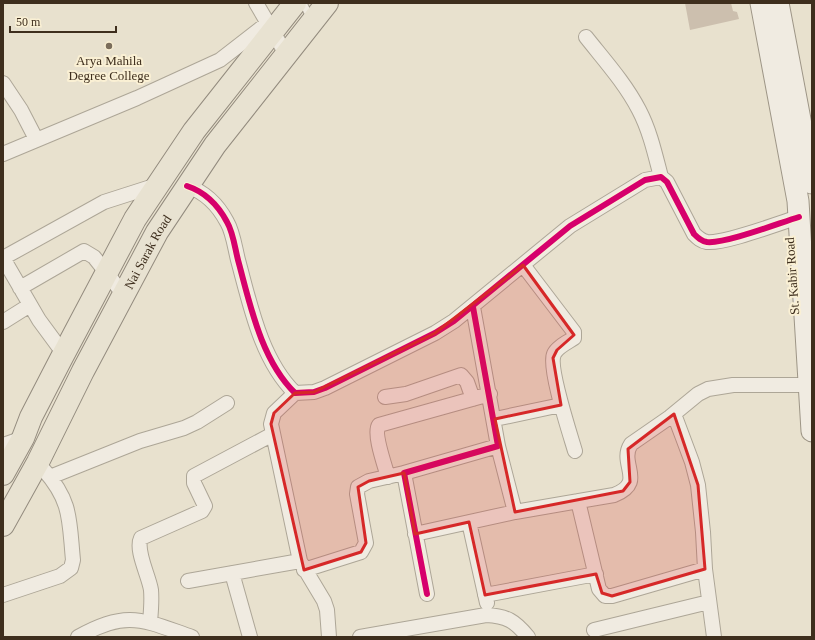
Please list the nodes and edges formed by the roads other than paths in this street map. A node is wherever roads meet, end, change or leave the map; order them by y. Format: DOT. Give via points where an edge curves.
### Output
graph roads {
  1 [pos="256,3"];
  2 [pos="295,3"];
  3 [pos="327,3"];
  4 [pos="761,3"];
  5 [pos="778,3"];
  6 [pos="308,12"];
  7 [pos="271,26"];
  8 [pos="586,37"];
  9 [pos="286,54"];
  10 [pos="3,83"];
  11 [pos="214,106"];
  12 [pos="233,121"];
  13 [pos="36,139"];
  14 [pos="3,154"];
  15 [pos="661,177"];
  16 [pos="812,183"];
  17 [pos="157,185"];
  18 [pos="187,186"];
  19 [pos="803,206"];
  20 [pos="3,258"];
  21 [pos="523,265"];
  22 [pos="106,273"];
  23 [pos="20,288"];
  24 [pos="124,295"];
  25 [pos="30,305"];
  26 [pos="472,307"];
  27 [pos="3,322"];
  28 [pos="64,354"];
  29 [pos="810,385"];
  30 [pos="295,393"];
  31 [pos="490,394"];
  32 [pos="386,397"];
  33 [pos="473,399"];
  34 [pos="227,403"];
  35 [pos="561,404"];
  36 [pos="674,414"];
  37 [pos="495,418"];
  38 [pos="812,431"];
  39 [pos="273,434"];
  40 [pos="13,442"];
  41 [pos="498,446"];
  42 [pos="575,451"];
  43 [pos="44,469"];
  44 [pos="404,473"];
  45 [pos="3,474"];
  46 [pos="388,477"];
  47 [pos="578,501"];
  48 [pos="515,512"];
  49 [pos="469,522"];
  50 [pos="3,525"];
  51 [pos="415,534"];
  52 [pos="302,565"];
  53 [pos="705,569"];
  54 [pos="232,573"];
  55 [pos="596,574"];
  56 [pos="188,581"];
  57 [pos="427,594"];
  58 [pos="3,595"];
  59 [pos="485,596"];
  60 [pos="709,602"];
  61 [pos="490,615"];
  62 [pos="150,622"];
  63 [pos="594,630"];
  64 [pos="78,637"];
  65 [pos="192,637"];
  66 [pos="250,637"];
  67 [pos="329,637"];
  68 [pos="360,637"];
  69 [pos="528,637"];
  70 [pos="714,637"];
  1 -- 7 [label="street"];
  2 -- 7 [label="main road, Nai Sarak Road"];
  3 -- 6 [label="main road, Nai Sarak Road"];
  4 -- 19 [label="main road, St. Kabir Road"];
  5 -- 16 [label="main road"];
  6 -- 9 [label="main road, Nai Sarak Road"];
  7 -- 9 [label="street"];
  7 -- 11 [label="main road, Nai Sarak Road"];
  7 -- 13 [label="street" via="220,60 138,98"];
  8 -- 15 [label="street" via="620,80 639,110 651,139"];
  9 -- 12 [label="main road, Nai Sarak Road"];
  10 -- 13 [label="street"];
  11 -- 12 [label="main road"];
  11 -- 17 [label="main road, Nai Sarak Road"];
  12 -- 18 [label="main road, Nai Sarak Road"];
  13 -- 14 [label="street"];
  15 -- 19 [label="street" via="667,182 694,234 707,242 723,240"];
  15 -- 21 [label="street" via="644,180 570,226"];
  17 -- 20 [label="street" via="104,202"];
  17 -- 22 [label="main road, Nai Sarak Road"];
  18 -- 24 [label="main road, Nai Sarak Road" via="157,232"];
  18 -- 30 [label="street" via="208,197 219,208 228,223 253,316 274,367"];
  19 -- 29 [label="main road, St. Kabir Road"];
  20 -- 23 [label="street"];
  21 -- 26 [label="street"];
  21 -- 35 [label="street" via="574,332 574,338 557,350 553,358"];
  22 -- 23 [label="street" via="89,253 84,251"];
  22 -- 24 [label="street"];
  22 -- 28 [label="main road, Nai Sarak Road"];
  23 -- 25 [label="street"];
  24 -- 43 [label="main road, Nai Sarak Road" via="83,371"];
  25 -- 27 [label="street"];
  25 -- 28 [label="street"];
  26 -- 30 [label="street" via="435,333 339,381 314,392"];
  26 -- 31 [label="street"];
  28 -- 40 [label="main road, Nai Sarak Road" via="31,418"];
  29 -- 36 [label="street" via="716,387 698,394"];
  29 -- 38 [label="main road, St. Kabir Road"];
  30 -- 39 [label="street" via="274,413 271,424"];
  31 -- 33 [label="street"];
  31 -- 37 [label="street"];
  32 -- 33 [label="street" via="406,394 461,375 467,382"];
  33 -- 46 [label="street" via="377,427"];
  34 -- 43 [label="street" via="190,425"];
  35 -- 37 [label="street"];
  35 -- 42 [label="street"];
  36 -- 47 [label="street" via="631,444 628,449 628,488 614,495"];
  36 -- 53 [label="street" via="698,485"];
  37 -- 41 [label="street"];
  39 -- 52 [label="street"];
  39 -- 62 [label="street" via="194,476 194,483 205,506 202,511 141,538 139,546 152,600"];
  40 -- 45 [label="main road, Nai Sarak Road"];
  41 -- 44 [label="street"];
  41 -- 48 [label="street"];
  43 -- 50 [label="main road, Nai Sarak Road"];
  43 -- 58 [label="street" via="67,504 73,560 71,568 60,576"];
  44 -- 46 [label="street"];
  44 -- 51 [label="street"];
  46 -- 52 [label="street" via="368,481 358,487 366,543 361,552"];
  47 -- 48 [label="street"];
  47 -- 55 [label="street"];
  48 -- 49 [label="street"];
  49 -- 51 [label="street"];
  49 -- 59 [label="street"];
  51 -- 57 [label="street"];
  52 -- 54 [label="street"];
  52 -- 67 [label="street" via="324,601"];
  53 -- 55 [label="street" via="612,596 602,593"];
  53 -- 60 [label="street"];
  54 -- 56 [label="street"];
  54 -- 66 [label="street"];
  55 -- 59 [label="street"];
  59 -- 61 [label="street"];
  60 -- 63 [label="street"];
  60 -- 70 [label="street"];
  61 -- 68 [label="street"];
  61 -- 69 [label="street" via="516,623"];
  62 -- 64 [label="street" via="129,618"];
  62 -- 65 [label="street"];
}
